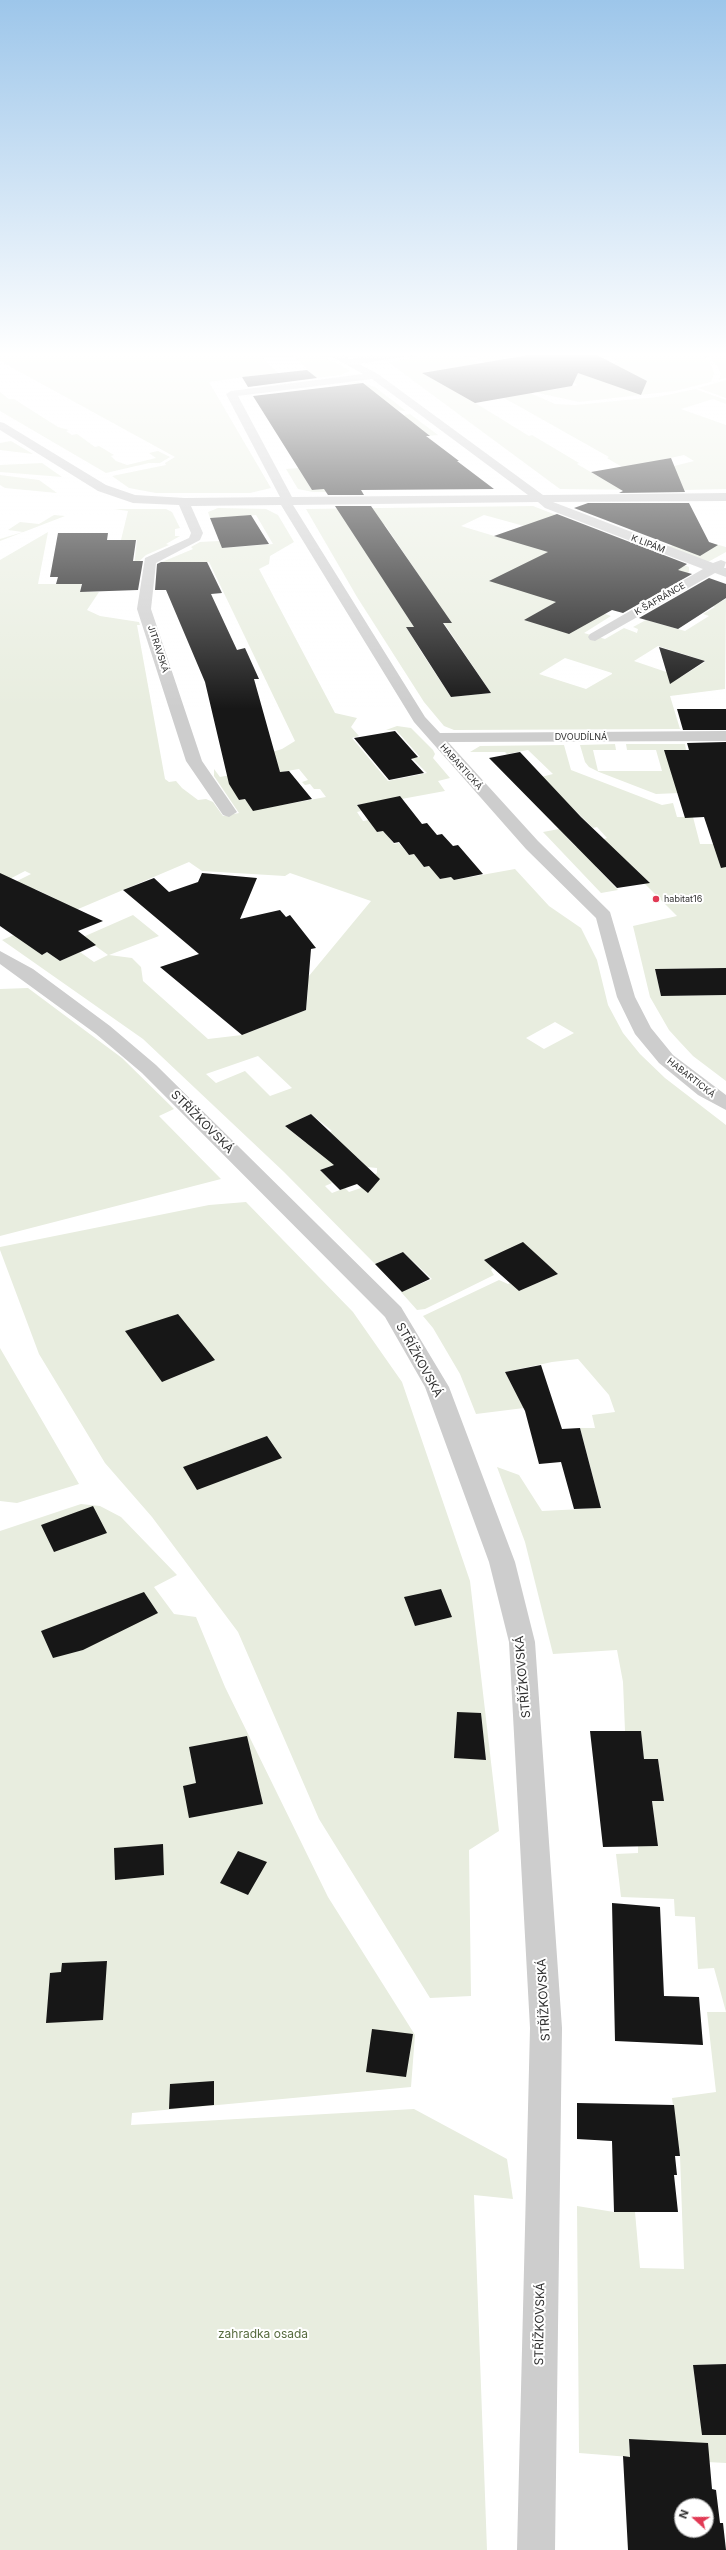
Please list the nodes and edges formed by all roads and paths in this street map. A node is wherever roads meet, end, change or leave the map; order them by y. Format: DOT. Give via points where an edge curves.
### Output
graph roads {
  1 [pos="75,471"];
  2 [pos="273,471"];
  3 [pos="502,471"];
  4 [pos="726,497"];
  5 [pos="540,499"];
  6 [pos="287,501"];
  7 [pos="186,502"];
  8 [pos="726,562"];
  9 [pos="720,571"];
  10 [pos="595,637"];
  11 [pos="726,736"];
  12 [pos="435,738"];
  13 [pos="229,812"];
  14 [pos="0,956"];
  15 [pos="726,1104"];
  16 [pos="536,2550"];
  1 -- 7 [label="street" via="111,493 133,499"];
  2 -- 6 [label="street, HABARTICKÁ"];
  3 -- 5 [label="street, K LIPÁM"];
  4 -- 5 [label="street"];
  5 -- 6 [label="street"];
  5 -- 9 [label="street, K LIPÁM" via="549,505"];
  6 -- 7 [label="street"];
  6 -- 12 [label="street, HABARTICKÁ" via="288,508 419,719"];
  7 -- 13 [label="street, JITRAVSKÁ" via="185,508 197,533 194,540 150,561 144,609 194,761"];
  8 -- 9 [label="street, K ŠAFRÁNCE"];
  9 -- 10 [label="street, K ŠAFRÁNCE"];
  11 -- 12 [label="street, DVOUDÍLNÁ"];
  12 -- 15 [label="street, HABARTICKÁ" via="532,845 604,916 626,996 642,1030 666,1059 705,1091"];
  14 -- 16 [label="street, STŘÍŽKOVSKÁ" via="104,1030 149,1069 392,1312 436,1388 502,1562 522,1642 546,2028"];
}
